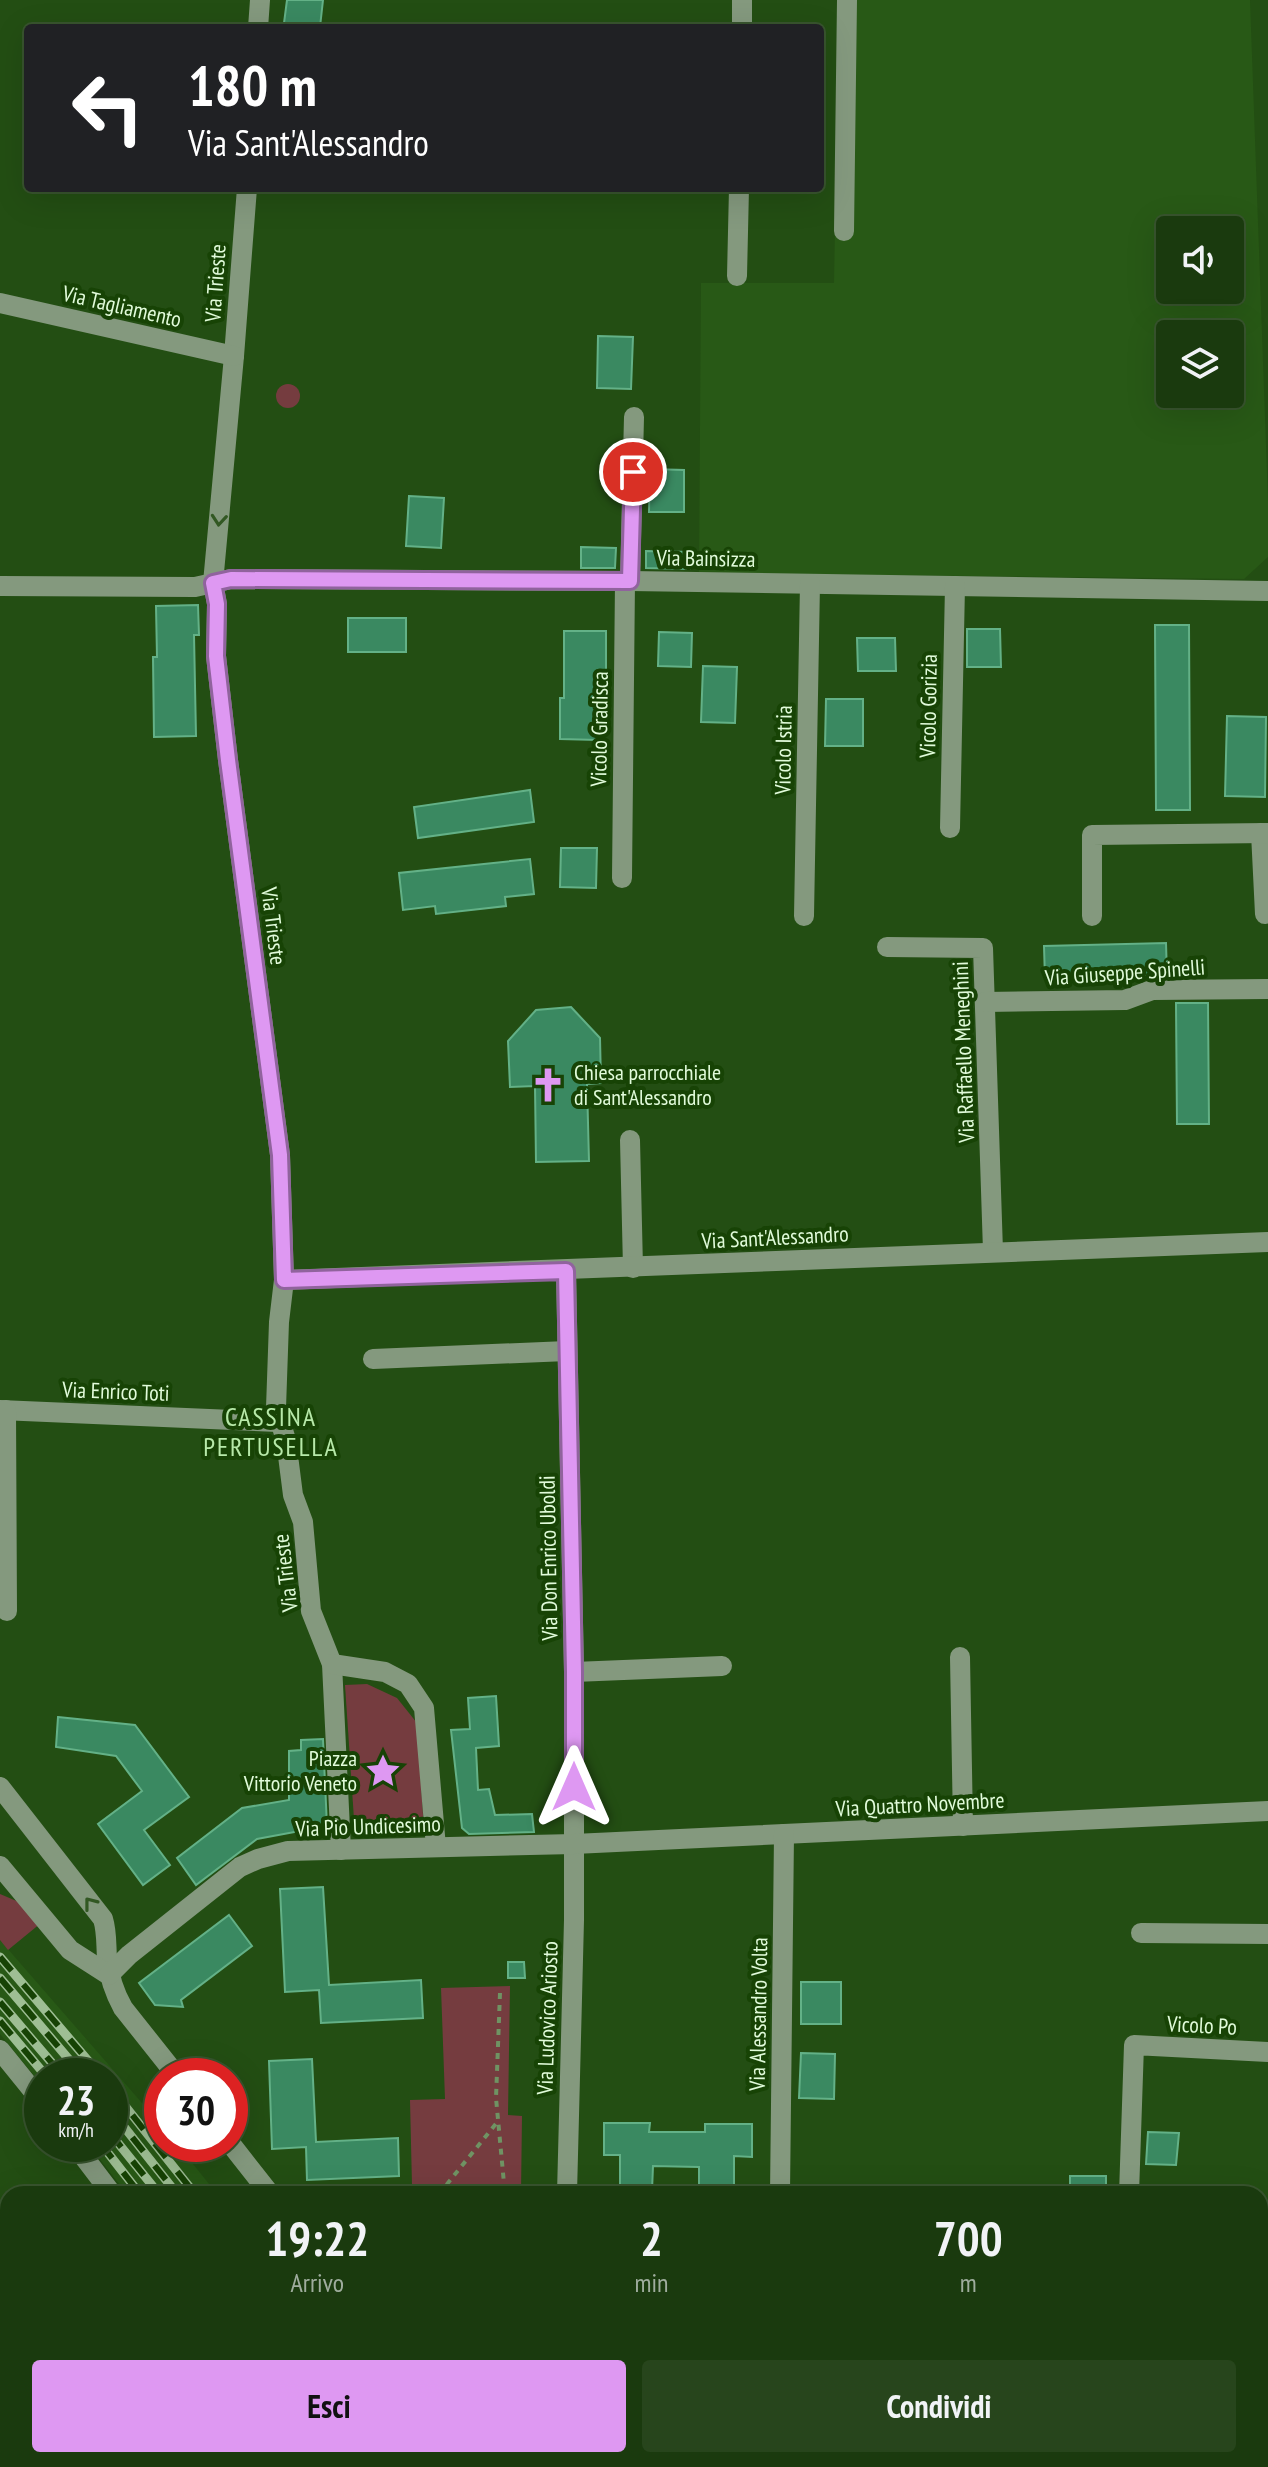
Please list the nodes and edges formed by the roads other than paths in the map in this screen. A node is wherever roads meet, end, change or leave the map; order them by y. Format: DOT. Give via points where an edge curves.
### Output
graph roads {
  1 [pos="260,0"];
  2 [pos="742,0"];
  3 [pos="847,0"];
  4 [pos="258,24"];
  5 [pos="742,24"];
  6 [pos="247,192"];
  7 [pos="739,192"];
  8 [pos="844,231"];
  9 [pos="737,276"];
  10 [pos="0,303"];
  11 [pos="234,356"];
  12 [pos="634,417"];
  13 [pos="628,581"];
  14 [pos="213,583"];
  15 [pos="810,584"];
  16 [pos="0,586"];
  17 [pos="955,586"];
  18 [pos="1268,591"];
  19 [pos="950,828"];
  20 [pos="1265,833"];
  21 [pos="622,878"];
  22 [pos="1265,914"];
  23 [pos="804,916"];
  24 [pos="1092,916"];
  25 [pos="887,947"];
  26 [pos="1268,989"];
  27 [pos="985,1002"];
  28 [pos="630,1140"];
  29 [pos="1268,1242"];
  30 [pos="993,1251"];
  31 [pos="633,1268"];
  32 [pos="566,1271"];
  33 [pos="284,1280"];
  34 [pos="567,1351"];
  35 [pos="373,1359"];
  36 [pos="3,1410"];
  37 [pos="278,1422"];
  38 [pos="7,1611"];
  39 [pos="960,1657"];
  40 [pos="332,1664"];
  41 [pos="722,1666"];
  42 [pos="574,1672"];
  43 [pos="0,1787"];
  44 [pos="1268,1811"];
  45 [pos="963,1826"];
  46 [pos="784,1834"];
  47 [pos="574,1844"];
  48 [pos="436,1847"];
  49 [pos="341,1850"];
  50 [pos="0,1866"];
  51 [pos="1141,1933"];
  52 [pos="1268,1934"];
  53 [pos="109,1975"];
  54 [pos="0,2050"];
  55 [pos="1268,2052"];
  56 [pos="163,2058"];
  57 [pos="24,2080"];
  58 [pos="88,2162"];
  59 [pos="245,2162"];
  60 [pos="106,2186"];
  61 [pos="264,2186"];
  62 [pos="567,2186"];
  63 [pos="780,2186"];
  64 [pos="1129,2186"];
  1 -- 4 [label="street"];
  2 -- 5 [label="street"];
  3 -- 8 [label="street"];
  6 -- 11 [label="street, Via Trieste"];
  7 -- 9 [label="street"];
  10 -- 11 [label="street, Via Tagliamento"];
  11 -- 14 [label="street, Via Trieste, one-way"];
  12 -- 13 [label="street, Vicolo Gradisca"];
  13 -- 14 [label="street, Via Bainsizza"];
  13 -- 15 [label="street, Via Bainsizza"];
  13 -- 21 [label="street, Vicolo Gradisca"];
  14 -- 16 [label="street, Via Bainsizza"];
  14 -- 33 [label="street, Via Trieste" via="228,760 280,1155"];
  15 -- 17 [label="street, Via Bainsizza"];
  15 -- 23 [label="street, Vicolo Istria"];
  17 -- 18 [label="street, Via Bainsizza"];
  17 -- 19 [label="street, Vicolo Gorizia"];
  20 -- 22 [label="street"];
  20 -- 24 [label="street" via="1092,835"];
  25 -- 27 [label="street, Via Raffaello Meneghini" via="983,948"];
  26 -- 27 [label="street, Via Giuseppe Spinelli" via="1152,990 1125,1000"];
  27 -- 30 [label="street, Via Raffaello Meneghini"];
  28 -- 31 [label="street"];
  29 -- 30 [label="street, Via Sant'Alessandro"];
  30 -- 31 [label="street, Via Sant'Alessandro"];
  31 -- 32 [label="street, Via Sant'Alessandro"];
  32 -- 33 [label="street, Via Sant'Alessandro"];
  32 -- 34 [label="street, Via Don Enrico Uboldi"];
  33 -- 37 [label="street, Via Trieste"];
  34 -- 35 [label="street"];
  34 -- 42 [label="street, Via Don Enrico Uboldi"];
  36 -- 37 [label="street, Via Enrico Toti"];
  36 -- 38 [label="street"];
  37 -- 40 [label="street, Via Trieste" via="303,1522 311,1611"];
  39 -- 45 [label="street"];
  40 -- 48 [label="street" via="385,1672 408,1684 424,1708"];
  40 -- 49 [label="street"];
  41 -- 42 [label="street"];
  42 -- 47 [label="street, Via Don Enrico Uboldi"];
  53 -- 43 [label="street, one-way" via="103,1919"];
  44 -- 45 [label="street, Via Quattro Novembre"];
  45 -- 46 [label="street, Via Quattro Novembre"];
  46 -- 47 [label="street, Via Quattro Novembre"];
  46 -- 63 [label="street, Via Alessandro Volta"];
  47 -- 48 [label="street, Via Pio Undicesimo"];
  47 -- 62 [label="street, Via Ludovico Ariosto"];
  48 -- 49 [label="street, Via Pio Undicesimo"];
  49 -- 53 [label="street, Via Pio Undicesimo" via="288,1851 240,1867"];
  50 -- 53 [label="street" via="70,1950"];
  51 -- 52 [label="street"];
  53 -- 56 [label="street" via="123,2008"];
  54 -- 57 [label="street"];
  55 -- 64 [label="street, Vicolo Po" via="1134,2045"];
  58 -- 60 [label="street"];
  59 -- 61 [label="street"];
}
